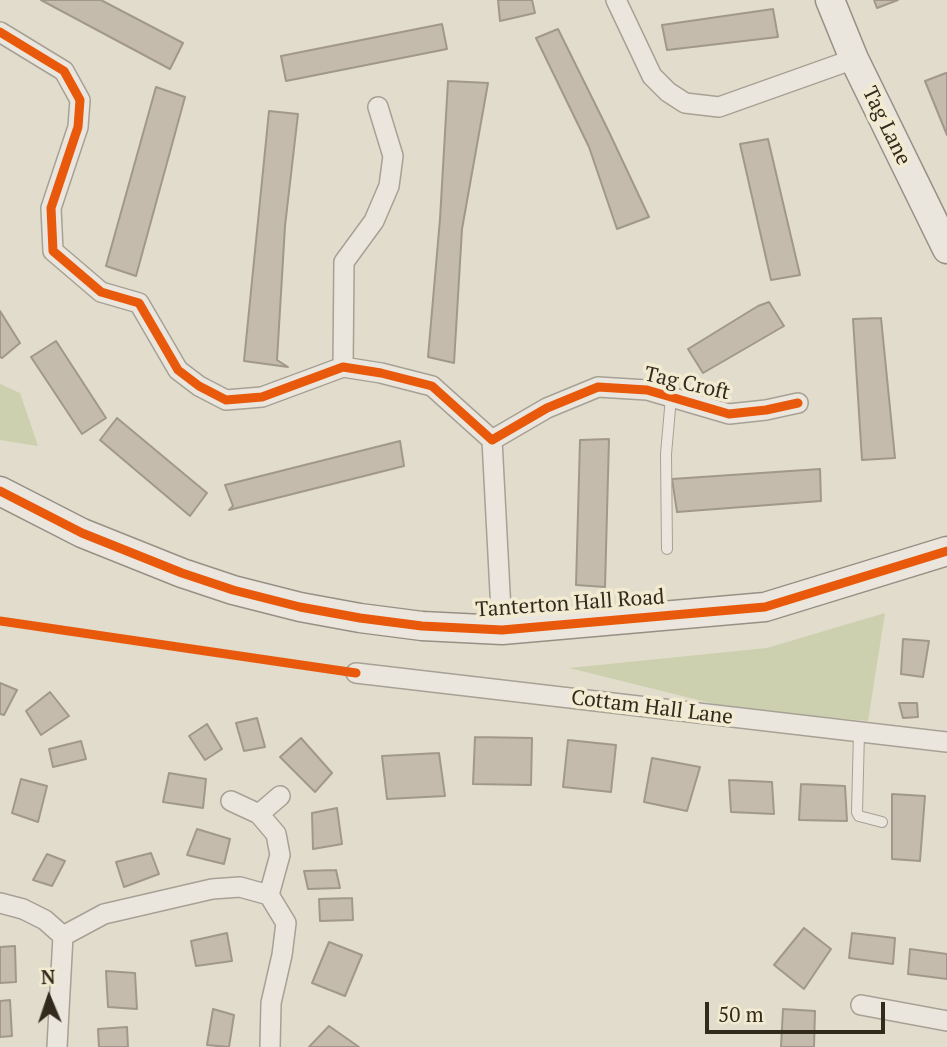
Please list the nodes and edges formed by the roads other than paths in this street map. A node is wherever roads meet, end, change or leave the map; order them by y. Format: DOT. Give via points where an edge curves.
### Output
graph roads {
  1 [pos="616,0"];
  2 [pos="830,0"];
  3 [pos="0,32"];
  4 [pos="854,59"];
  5 [pos="378,107"];
  6 [pos="947,249"];
  7 [pos="343,367"];
  8 [pos="671,397"];
  9 [pos="798,403"];
  10 [pos="492,440"];
  11 [pos="0,491"];
  12 [pos="667,549"];
  13 [pos="947,551"];
  14 [pos="502,631"];
  15 [pos="356,673"];
  16 [pos="859,732"];
  17 [pos="947,742"];
  18 [pos="280,796"];
  19 [pos="231,801"];
  20 [pos="259,814"];
  21 [pos="882,822"];
  22 [pos="269,895"];
  23 [pos="0,903"];
  24 [pos="64,936"];
  25 [pos="861,1005"];
  26 [pos="947,1020"];
  27 [pos="57,1047"];
  28 [pos="270,1047"];
  1 -- 4 [label="street" via="652,76 685,103 719,107"];
  2 -- 4 [label="street, Tag Lane"];
  3 -- 7 [label="street" via="64,71 80,100 78,127 51,208 53,251 101,292 139,303 178,370 226,400 262,397"];
  4 -- 6 [label="street, Tag Lane"];
  5 -- 7 [label="street" via="393,156 388,186 374,220 344,262"];
  7 -- 10 [label="street" via="432,386"];
  8 -- 9 [label="street, Tag Croft" via="729,414"];
  8 -- 10 [label="street, Tag Croft" via="647,390 598,387 547,408"];
  8 -- 12 [label="lane"];
  10 -- 14 [label="street"];
  11 -- 14 [label="street, Tanterton Hall Road" via="82,533 233,590 360,618"];
  13 -- 14 [label="street, Tanterton Hall Road" via="765,607"];
  15 -- 16 [label="street, Cottam Hall Lane"];
  16 -- 17 [label="street, Cottam Hall Lane"];
  16 -- 21 [label="lane" via="857,812"];
  18 -- 20 [label="street"];
  19 -- 20 [label="street"];
  20 -- 22 [label="street" via="276,834 280,855"];
  22 -- 24 [label="street" via="240,887 212,889 104,914"];
  22 -- 28 [label="street" via="286,923 271,1003"];
  23 -- 24 [label="street" via="45,920"];
  24 -- 27 [label="street"];
  25 -- 26 [label="street"];
}
